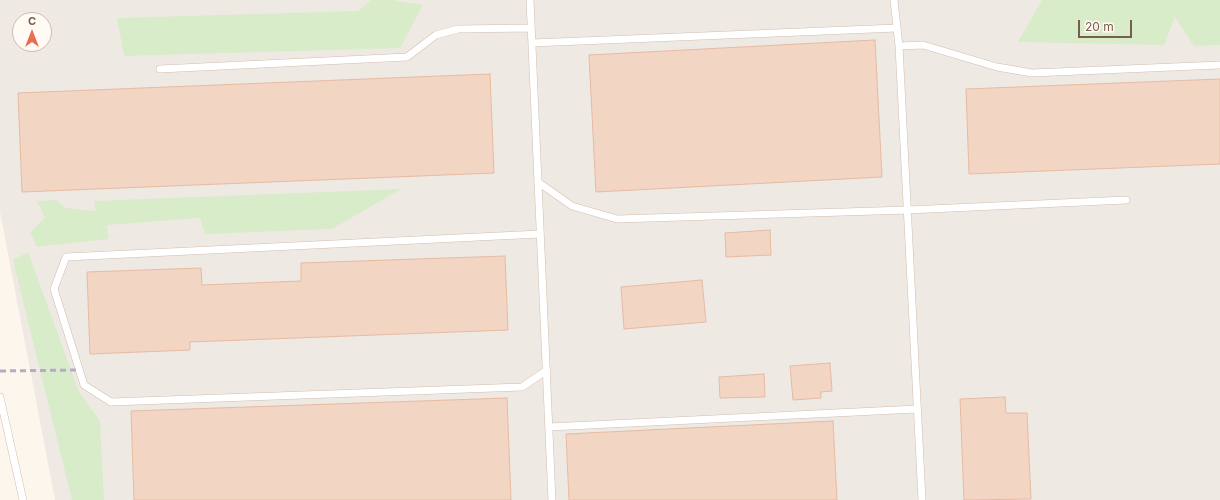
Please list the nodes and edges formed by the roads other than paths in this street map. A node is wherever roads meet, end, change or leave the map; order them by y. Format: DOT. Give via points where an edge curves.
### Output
graph roads {
  1 [pos="530,0"];
  2 [pos="894,0"];
  3 [pos="531,28"];
  4 [pos="897,28"];
  5 [pos="532,43"];
  6 [pos="899,46"];
  7 [pos="1220,65"];
  8 [pos="160,69"];
  9 [pos="538,182"];
  10 [pos="1126,200"];
  11 [pos="908,210"];
  12 [pos="540,234"];
  13 [pos="546,370"];
  14 [pos="0,397"];
  15 [pos="917,409"];
  16 [pos="549,427"];
  17 [pos="23,500"];
  18 [pos="552,500"];
  19 [pos="922,500"];
  1 -- 3 [label="lane"];
  2 -- 4 [label="lane"];
  3 -- 5 [label="lane"];
  3 -- 8 [label="lane" via="458,29 436,35 406,57"];
  4 -- 5 [label="lane"];
  4 -- 6 [label="lane"];
  5 -- 9 [label="lane"];
  6 -- 7 [label="lane" via="923,45 997,67 1032,73"];
  6 -- 11 [label="lane"];
  9 -- 11 [label="lane" via="572,206 617,219"];
  9 -- 12 [label="lane"];
  10 -- 11 [label="lane"];
  11 -- 15 [label="lane"];
  12 -- 13 [label="lane"];
  12 -- 13 [label="lane" via="66,257 54,289 84,385 111,402 522,387"];
  13 -- 16 [label="lane"];
  14 -- 17 [label="lane"];
  15 -- 16 [label="lane"];
  15 -- 19 [label="lane"];
  16 -- 18 [label="lane"];
}
